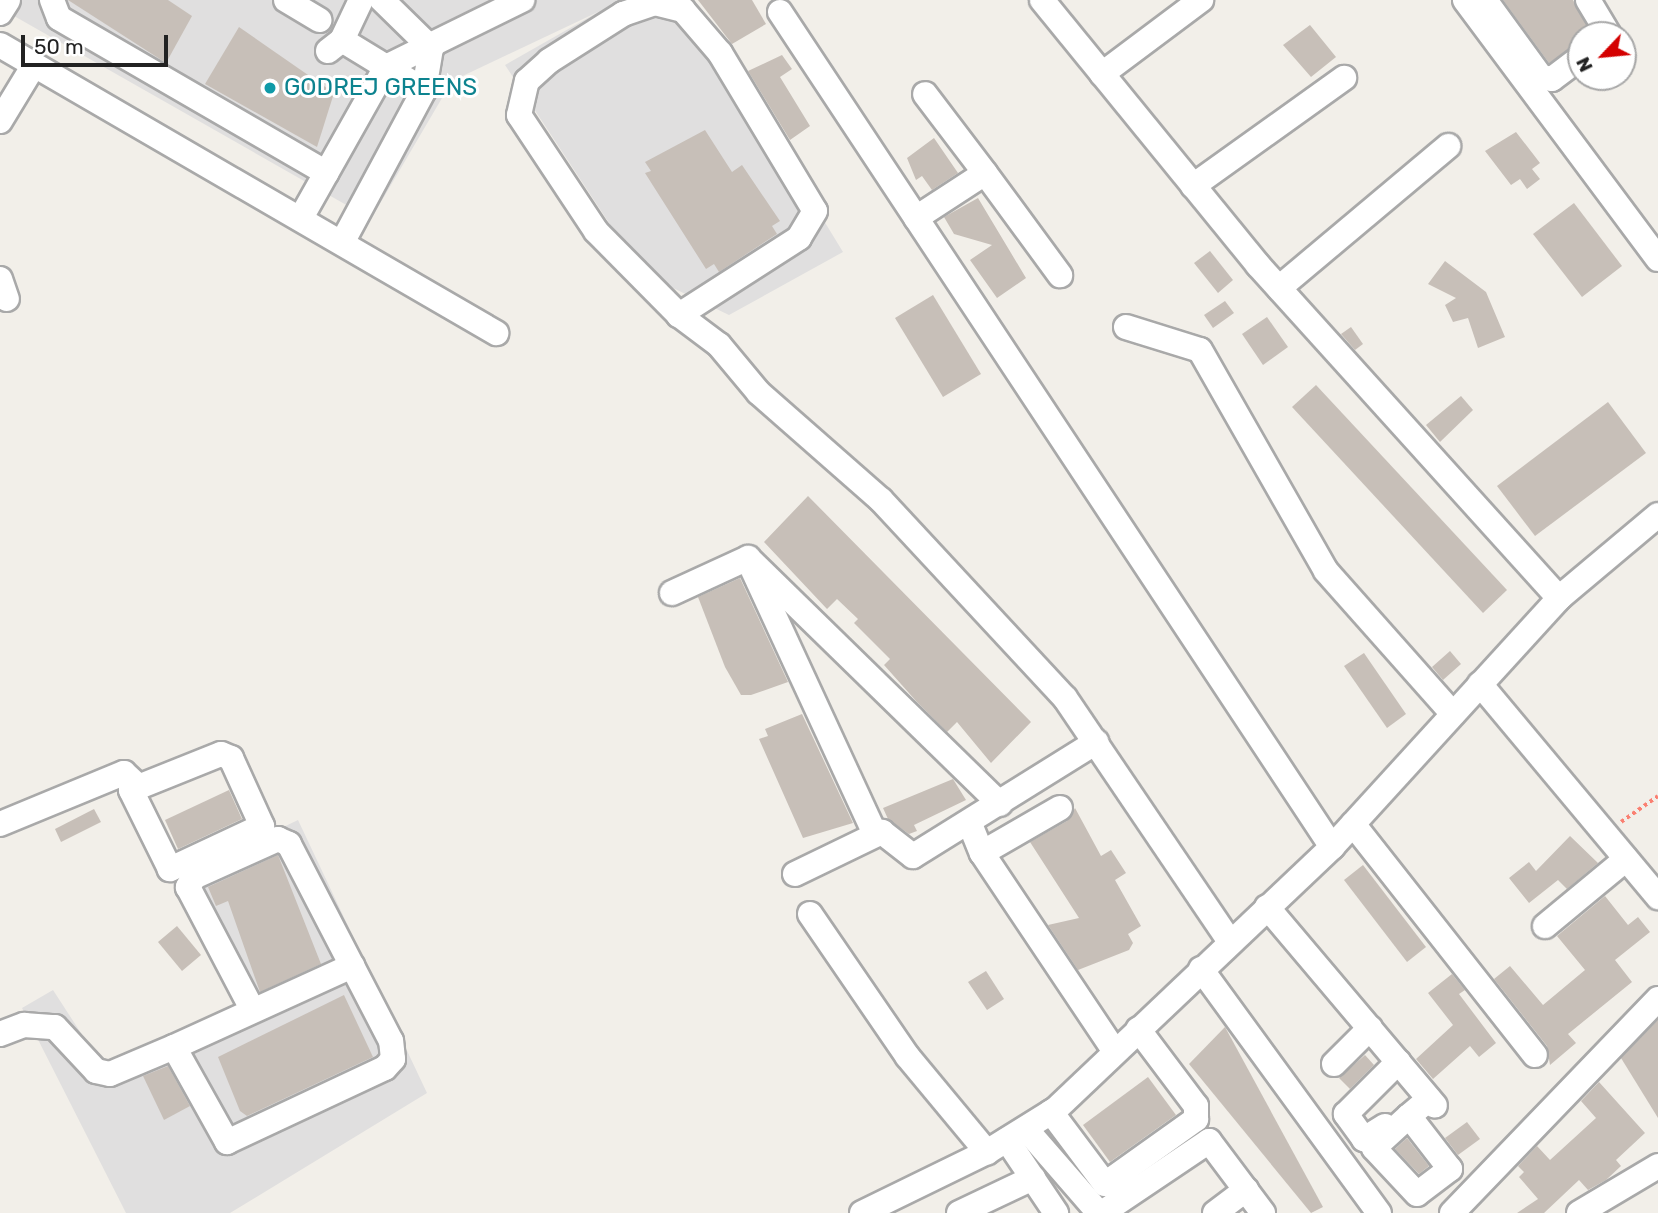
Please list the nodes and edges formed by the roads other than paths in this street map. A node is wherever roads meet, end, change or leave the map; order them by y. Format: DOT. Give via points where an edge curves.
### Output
graph roads {
  1 [pos="8,0"];
  2 [pos="52,0"];
  3 [pos="286,0"];
  4 [pos="361,0"];
  5 [pos="383,0"];
  6 [pos="523,0"];
  7 [pos="1042,0"];
  8 [pos="1202,0"];
  9 [pos="1465,0"];
  10 [pos="1485,0"];
  11 [pos="1588,0"];
  12 [pos="780,12"];
  13 [pos="0,13"];
  14 [pos="319,20"];
  15 [pos="1601,21"];
  16 [pos="1501,35"];
  17 [pos="0,45"];
  18 [pos="431,48"];
  19 [pos="34,65"];
  20 [pos="386,66"];
  21 [pos="1567,66"];
  22 [pos="1102,74"];
  23 [pos="1345,78"];
  24 [pos="424,90"];
  25 [pos="925,94"];
  26 [pos="0,121"];
  27 [pos="1448,146"];
  28 [pos="326,173"];
  29 [pos="985,173"];
  30 [pos="1194,186"];
  31 [pos="302,216"];
  32 [pos="916,218"];
  33 [pos="343,241"];
  34 [pos="1658,259"];
  35 [pos="1060,275"];
  36 [pos="1279,288"];
  37 [pos="679,315"];
  38 [pos="1126,327"];
  39 [pos="496,333"];
  40 [pos="1658,515"];
  41 [pos="748,558"];
  42 [pos="672,593"];
  43 [pos="1559,598"];
  44 [pos="1480,684"];
  45 [pos="1453,714"];
  46 [pos="1096,742"];
  47 [pos="138,786"];
  48 [pos="1000,804"];
  49 [pos="1060,808"];
  50 [pos="0,824"];
  51 [pos="970,824"];
  52 [pos="1353,824"];
  53 [pos="875,834"];
  54 [pos="1332,847"];
  55 [pos="982,853"];
  56 [pos="1626,859"];
  57 [pos="796,874"];
  58 [pos="1658,897"];
  59 [pos="1267,907"];
  60 [pos="810,914"];
  61 [pos="1545,926"];
  62 [pos="1230,942"];
  63 [pos="352,966"];
  64 [pos="1201,969"];
  65 [pos="1658,999"];
  66 [pos="252,1009"];
  67 [pos="1370,1028"];
  68 [pos="1138,1029"];
  69 [pos="0,1034"];
  70 [pos="174,1047"];
  71 [pos="1115,1052"];
  72 [pos="1535,1055"];
  73 [pos="1398,1062"];
  74 [pos="1334,1065"];
  75 [pos="1429,1098"];
  76 [pos="1051,1112"];
  77 [pos="1409,1116"];
  78 [pos="1007,1140"];
  79 [pos="1658,1166"];
  80 [pos="1033,1178"];
  81 [pos="1246,1190"];
  82 [pos="862,1213"];
  83 [pos="959,1213"];
  84 [pos="1056,1213"];
  85 [pos="1100,1213"];
  86 [pos="1215,1213"];
  87 [pos="1263,1213"];
  88 [pos="1379,1213"];
  89 [pos="1452,1213"];
  90 [pos="1579,1213"];
  1 -- 13 [label="street"];
  2 -- 28 [label="street" via="59,18"];
  3 -- 14 [label="street"];
  4 -- 20 [label="street" via="335,45"];
  5 -- 18 [label="street"];
  6 -- 18 [label="street"];
  7 -- 22 [label="street"];
  8 -- 22 [label="street"];
  9 -- 16 [label="street"];
  10 -- 16 [label="street"];
  11 -- 15 [label="street"];
  12 -- 32 [label="street"];
  16 -- 21 [label="street" via="1547,79"];
  16 -- 34 [label="street"];
  17 -- 19 [label="street"];
  18 -- 20 [label="street"];
  18 -- 24 [label="street"];
  19 -- 26 [label="street"];
  19 -- 31 [label="street"];
  20 -- 24 [label="street"];
  20 -- 28 [label="street"];
  22 -- 30 [label="street"];
  23 -- 30 [label="street"];
  24 -- 33 [label="street"];
  25 -- 29 [label="street"];
  27 -- 36 [label="street"];
  28 -- 31 [label="street"];
  29 -- 32 [label="street"];
  29 -- 35 [label="street"];
  30 -- 36 [label="street"];
  31 -- 33 [label="street"];
  32 -- 54 [label="street"];
  33 -- 39 [label="street"];
  36 -- 43 [label="street"];
  37 -- 37 [label="street" via="799,238 815,211 720,53 683,10 655,3 623,14 549,61 527,81 519,115 596,231"];
  37 -- 46 [label="street" via="719,345 759,393 881,500 1065,698"];
  38 -- 45 [label="street" via="1200,350 1326,571"];
  40 -- 43 [label="street"];
  41 -- 42 [label="street"];
  41 -- 48 [label="street"];
  41 -- 53 [label="street"];
  43 -- 44 [label="street"];
  44 -- 45 [label="street"];
  44 -- 56 [label="street"];
  45 -- 52 [label="street"];
  46 -- 48 [label="street"];
  46 -- 62 [label="street"];
  47 -- 47 [label="street" via="226,755 262,826 170,869 131,793"];
  47 -- 50 [label="street" via="124,773"];
  48 -- 51 [label="street"];
  49 -- 55 [label="street"];
  51 -- 53 [label="street" via="913,856"];
  51 -- 55 [label="street"];
  52 -- 54 [label="street"];
  52 -- 72 [label="street"];
  53 -- 57 [label="street"];
  54 -- 59 [label="street"];
  55 -- 71 [label="street"];
  56 -- 58 [label="street"];
  56 -- 61 [label="street"];
  59 -- 62 [label="street"];
  59 -- 67 [label="street"];
  60 -- 78 [label="street" via="908,1057"];
  62 -- 64 [label="street"];
  63 -- 66 [label="street"];
  63 -- 66 [label="street" via="289,844 278,839 194,877 188,887"];
  63 -- 70 [label="street" via="391,1041 393,1059 234,1141 221,1140"];
  64 -- 68 [label="street"];
  64 -- 88 [label="street"];
  65 -- 89 [label="street"];
  66 -- 70 [label="street"];
  67 -- 73 [label="street"];
  67 -- 74 [label="street"];
  68 -- 71 [label="street"];
  68 -- 76 [label="street" via="1196,1106 1196,1119 1105,1184"];
  69 -- 70 [label="street" via="24,1025 55,1027 96,1071 110,1074"];
  71 -- 76 [label="street"];
  73 -- 75 [label="street"];
  73 -- 75 [label="street" via="1347,1119 1369,1140"];
  75 -- 77 [label="street"];
  76 -- 78 [label="street"];
  78 -- 80 [label="street"];
  78 -- 82 [label="street"];
  78 -- 85 [label="street"];
  79 -- 90 [label="street"];
  80 -- 83 [label="street"];
  80 -- 84 [label="street"];
  81 -- 85 [label="street" via="1209,1141"];
  81 -- 86 [label="street"];
  81 -- 87 [label="street"];
}
